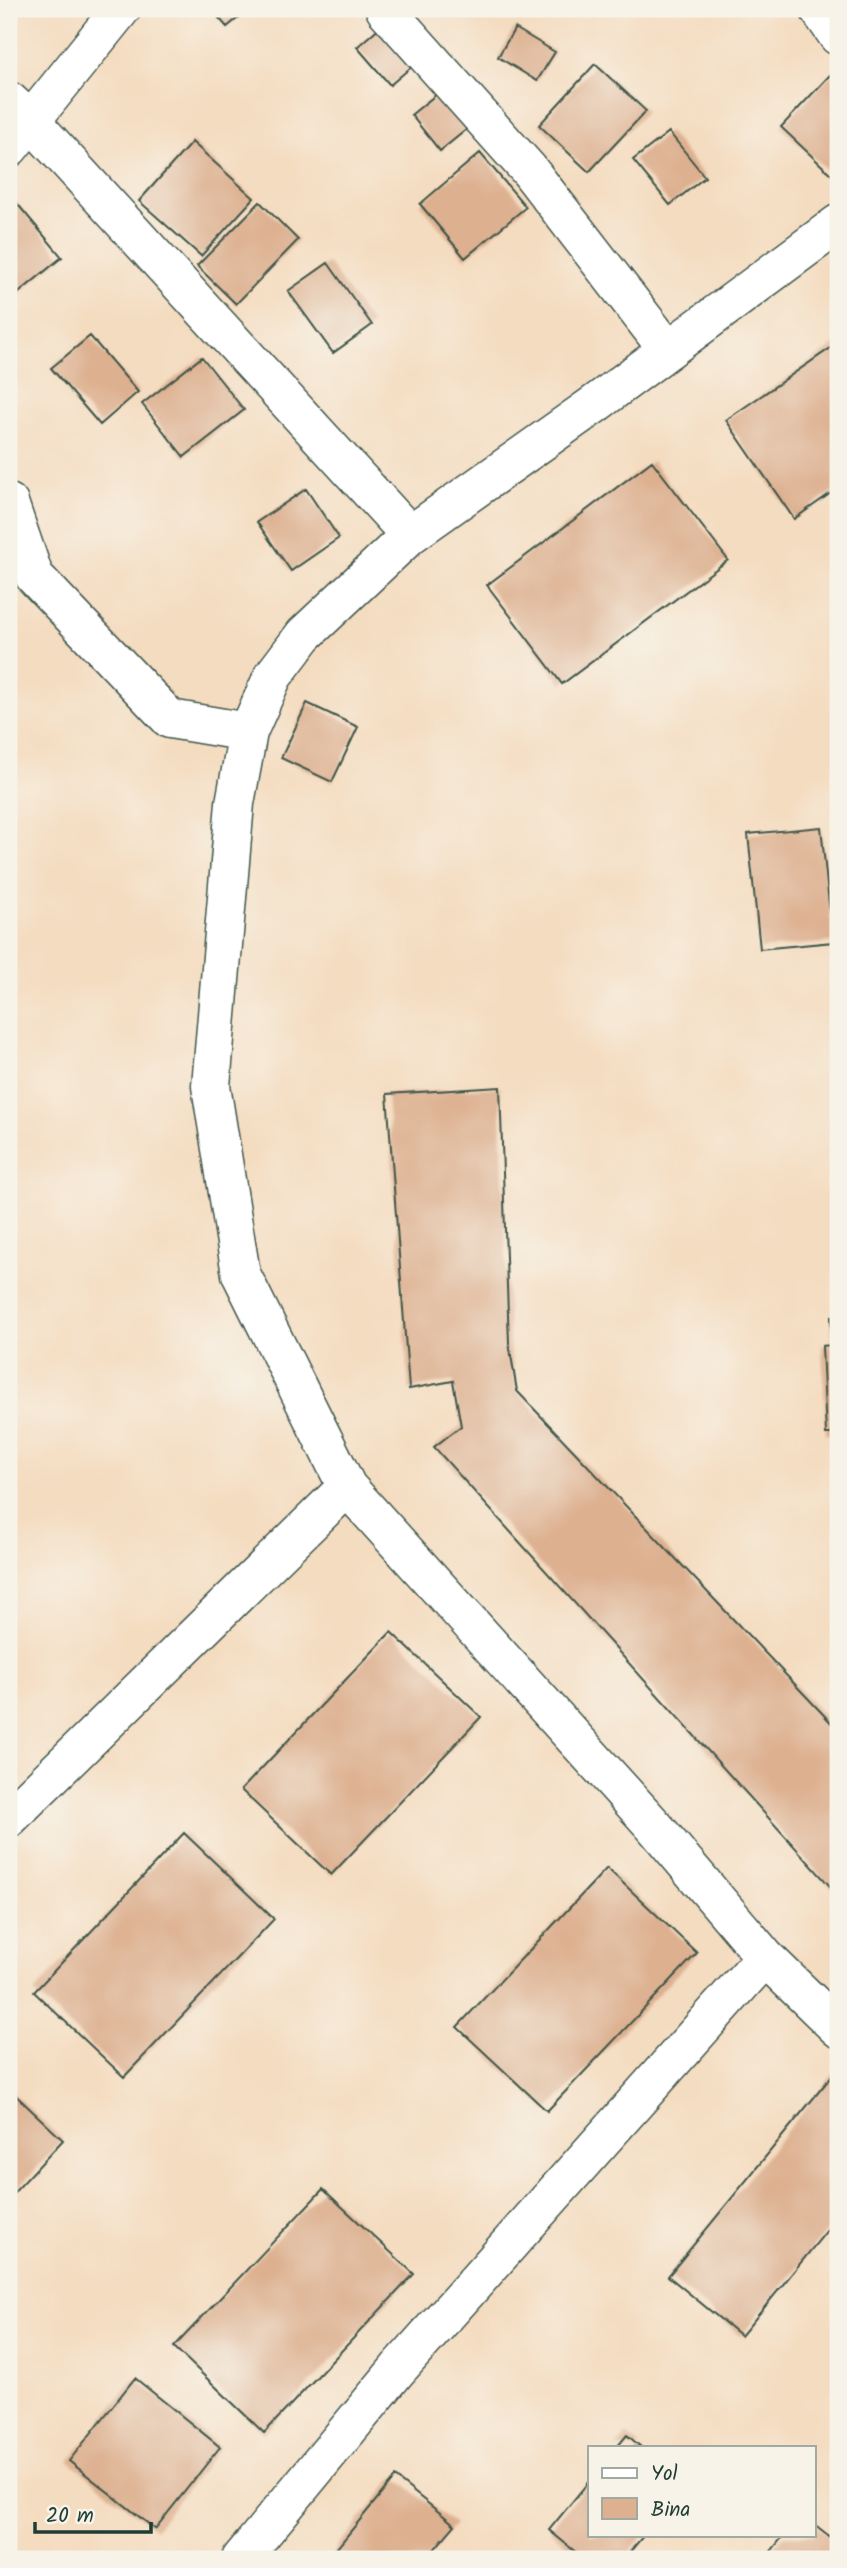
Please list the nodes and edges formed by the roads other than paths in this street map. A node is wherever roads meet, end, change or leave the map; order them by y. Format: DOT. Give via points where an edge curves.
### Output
graph roads {
  1 [pos="121,9"];
  2 [pos="385,9"];
  3 [pos="819,9"];
  4 [pos="838,36"];
  5 [pos="16,123"];
  6 [pos="838,224"];
  7 [pos="667,350"];
  8 [pos="9,503"];
  9 [pos="410,536"];
  10 [pos="248,732"];
  11 [pos="346,1487"];
  12 [pos="9,1818"];
  13 [pos="765,1957"];
  14 [pos="838,2028"];
  15 [pos="241,2559"];
  1 -- 5 [label="street"];
  2 -- 7 [label="street" via="529,170"];
  3 -- 4 [label="street"];
  5 -- 9 [label="street"];
  6 -- 7 [label="street"];
  7 -- 9 [label="street"];
  8 -- 10 [label="street" via="34,576 170,719"];
  9 -- 10 [label="street" via="304,635 272,676"];
  10 -- 11 [label="street" via="235,803 211,1086 241,1274"];
  11 -- 12 [label="street"];
  11 -- 13 [label="street" via="654,1826"];
  13 -- 14 [label="street"];
  13 -- 15 [label="street" via="398,2369"];
}
